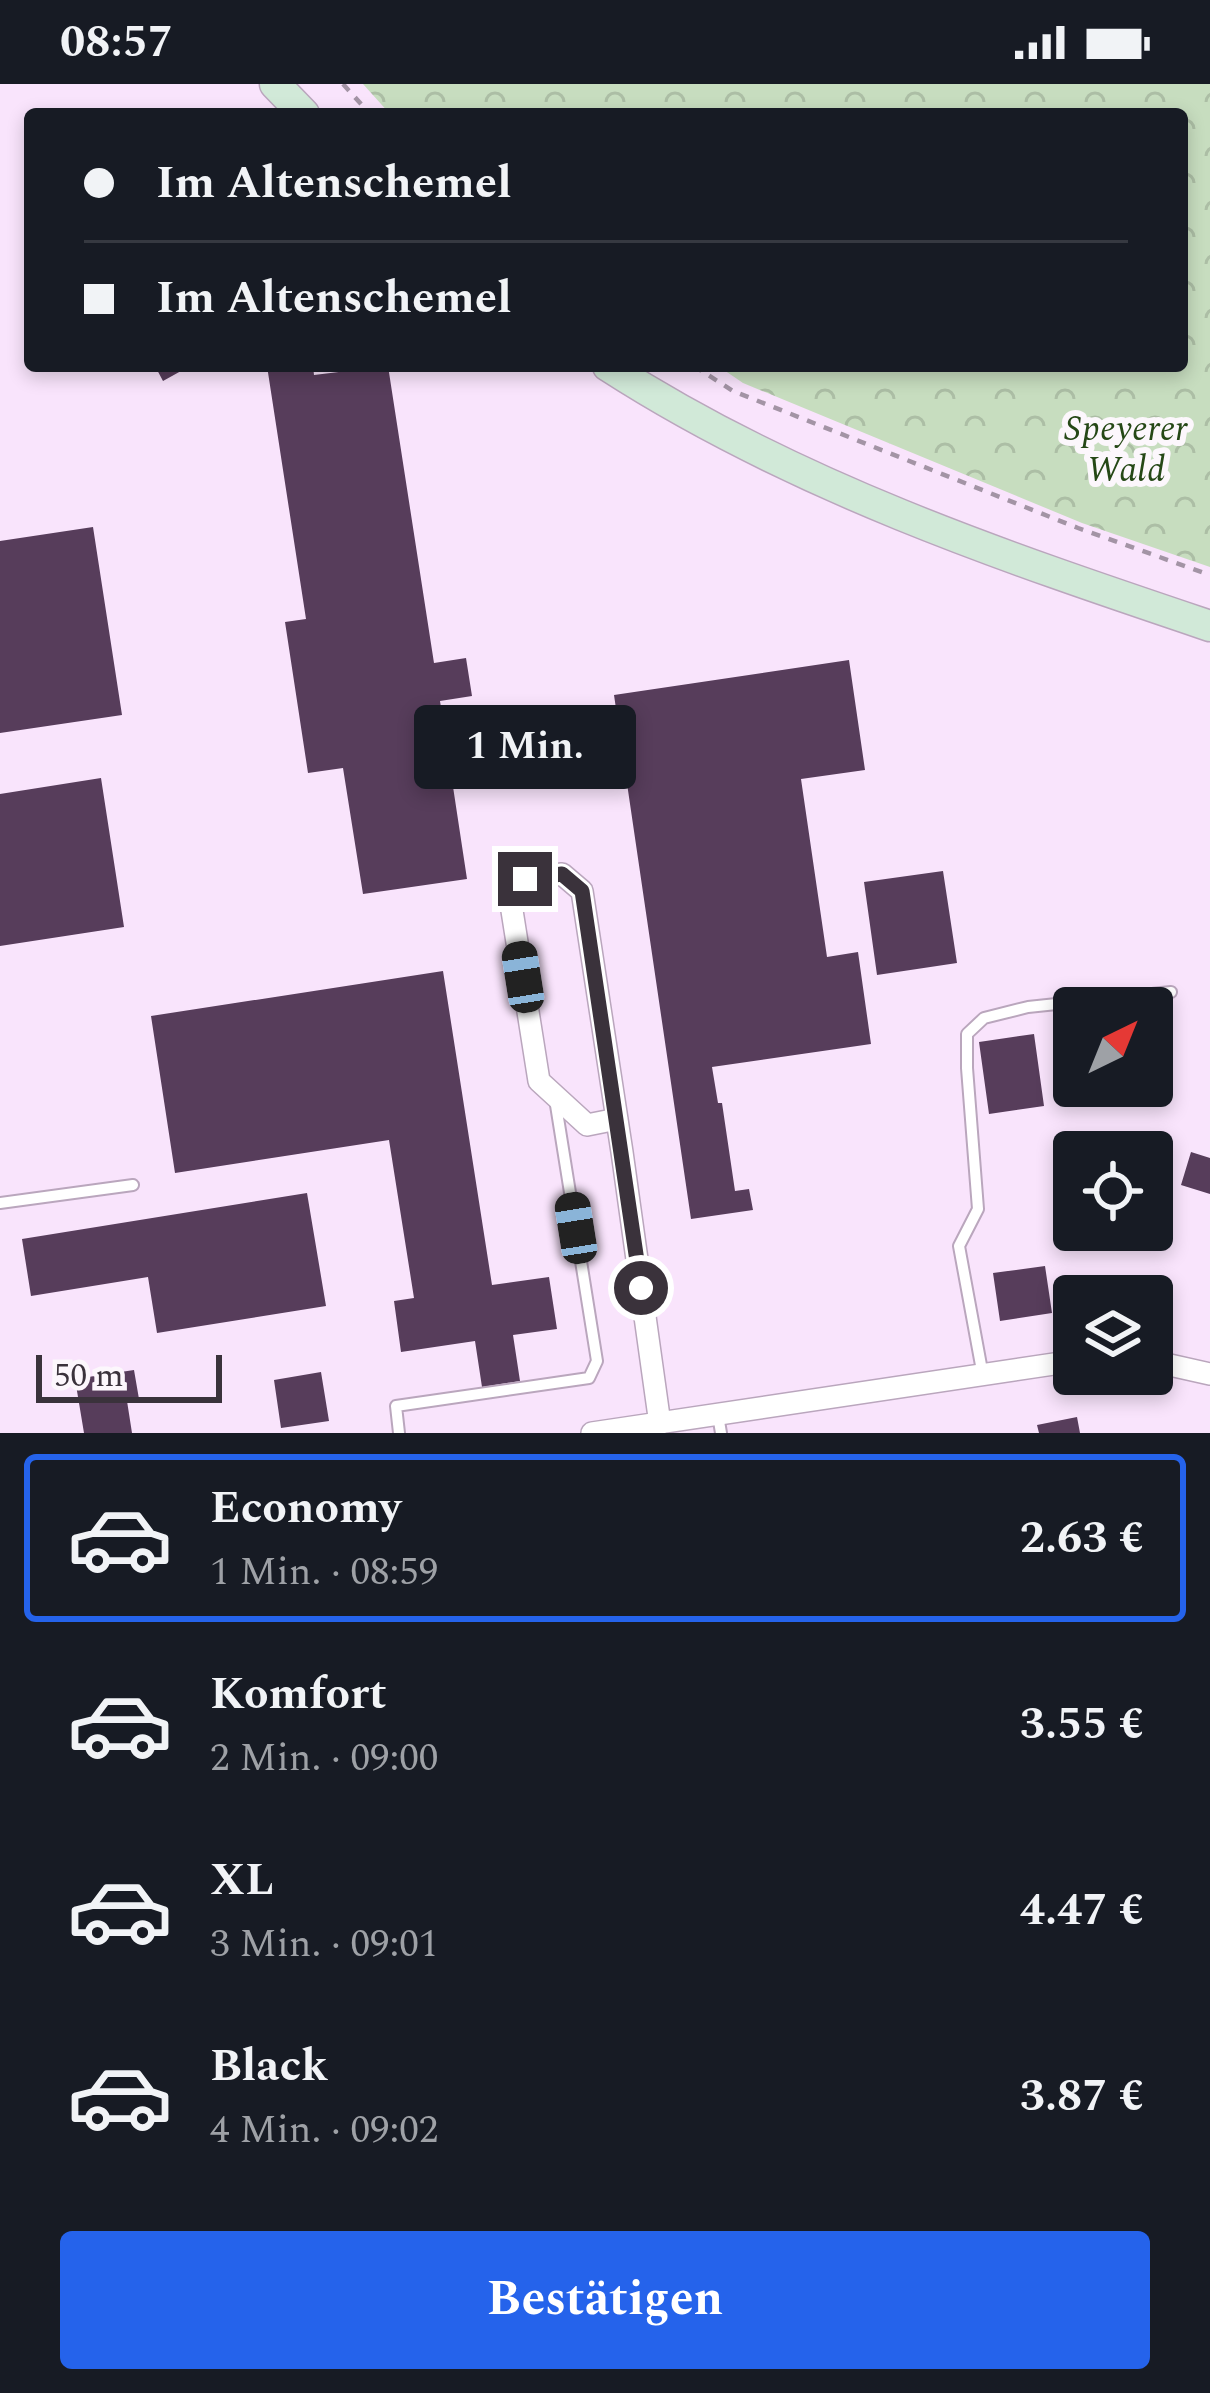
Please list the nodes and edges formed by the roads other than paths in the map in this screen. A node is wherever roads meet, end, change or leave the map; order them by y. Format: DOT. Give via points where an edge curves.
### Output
graph roads {
  1 [pos="275,84"];
  2 [pos="298,108"];
  3 [pos="618,372"];
  4 [pos="1210,626"];
  5 [pos="1053,1004"];
  6 [pos="554,1095"];
  7 [pos="617,1119"];
  8 [pos="133,1185"];
  9 [pos="0,1202"];
  10 [pos="1053,1364"];
  11 [pos="1173,1366"];
  12 [pos="1210,1374"];
  13 [pos="982,1376"];
  14 [pos="661,1424"];
  15 [pos="719,1424"];
  16 [pos="399,1433"];
  17 [pos="592,1433"];
  1 -- 2 [label="street"];
  3 -- 4 [label="street" via="733,439 877,507"];
  5 -- 13 [label="lane" via="984,1018 968,1034 978,1208 959,1246"];
  6 -- 7 [label="street" via="587,1125"];
  6 -- 7 [label="street" via="539,1081 511,898 525,879 562,874 582,891"];
  6 -- 16 [label="lane" via="597,1361 589,1378 396,1406"];
  7 -- 14 [label="street"];
  8 -- 9 [label="lane"];
  10 -- 13 [label="street"];
  11 -- 12 [label="street"];
  13 -- 15 [label="street"];
  14 -- 15 [label="street"];
  14 -- 17 [label="street"];
}
